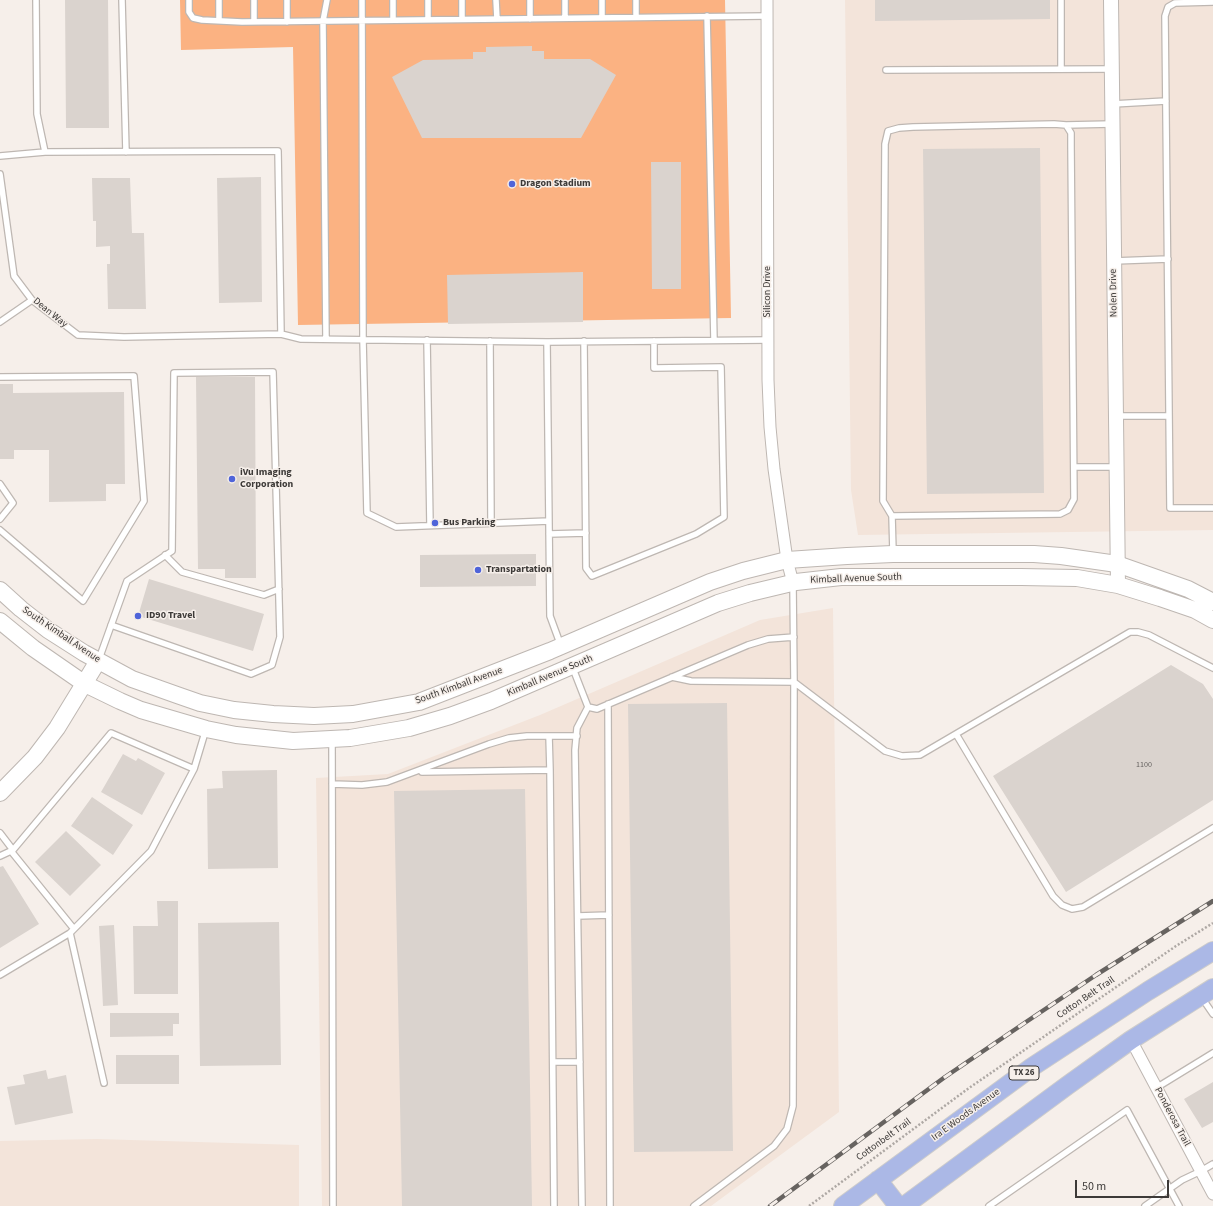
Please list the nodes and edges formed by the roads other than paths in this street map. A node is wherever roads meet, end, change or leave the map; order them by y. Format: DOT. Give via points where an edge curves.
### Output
graph roads {
  1 [pos="36,0"];
  2 [pos="122,0"];
  3 [pos="189,0"];
  4 [pos="220,0"];
  5 [pos="254,0"];
  6 [pos="287,0"];
  7 [pos="327,0"];
  8 [pos="362,0"];
  9 [pos="393,0"];
  10 [pos="428,0"];
  11 [pos="462,0"];
  12 [pos="496,0"];
  13 [pos="530,0"];
  14 [pos="565,0"];
  15 [pos="602,0"];
  16 [pos="636,0"];
  17 [pos="767,0"];
  18 [pos="1061,0"];
  19 [pos="1111,0"];
  20 [pos="1213,2"];
  21 [pos="708,16"];
  22 [pos="767,16"];
  23 [pos="636,17"];
  24 [pos="565,18"];
  25 [pos="602,18"];
  26 [pos="462,19"];
  27 [pos="496,19"];
  28 [pos="530,19"];
  29 [pos="393,20"];
  30 [pos="428,20"];
  31 [pos="220,21"];
  32 [pos="323,21"];
  33 [pos="363,21"];
  34 [pos="254,22"];
  35 [pos="287,22"];
  36 [pos="1061,69"];
  37 [pos="1112,69"];
  38 [pos="886,70"];
  39 [pos="1166,101"];
  40 [pos="1112,104"];
  41 [pos="1113,124"];
  42 [pos="1066,125"];
  43 [pos="45,152"];
  44 [pos="126,152"];
  45 [pos="0,156"];
  46 [pos="0,174"];
  47 [pos="1168,259"];
  48 [pos="1114,261"];
  49 [pos="32,300"];
  50 [pos="0,322"];
  51 [pos="281,334"];
  52 [pos="326,339"];
  53 [pos="363,340"];
  54 [pos="427,340"];
  55 [pos="714,340"];
  56 [pos="768,340"];
  57 [pos="490,341"];
  58 [pos="654,341"];
  59 [pos="547,342"];
  60 [pos="584,342"];
  61 [pos="0,377"];
  62 [pos="1116,416"];
  63 [pos="1169,416"];
  64 [pos="1074,467"];
  65 [pos="1116,467"];
  66 [pos="0,484"];
  67 [pos="1213,508"];
  68 [pos="892,516"];
  69 [pos="0,519"];
  70 [pos="549,521"];
  71 [pos="491,523"];
  72 [pos="430,525"];
  73 [pos="0,530"];
  74 [pos="586,533"];
  75 [pos="549,534"];
  76 [pos="893,554"];
  77 [pos="165,555"];
  78 [pos="787,560"];
  79 [pos="1117,564"];
  80 [pos="793,583"];
  81 [pos="1118,585"];
  82 [pos="0,590"];
  83 [pos="279,590"];
  84 [pos="1213,602"];
  85 [pos="1213,620"];
  86 [pos="0,621"];
  87 [pos="111,625"];
  88 [pos="794,637"];
  89 [pos="561,646"];
  90 [pos="98,661"];
  91 [pos="572,666"];
  92 [pos="1213,668"];
  93 [pos="672,677"];
  94 [pos="794,682"];
  95 [pos="85,684"];
  96 [pos="608,704"];
  97 [pos="588,707"];
  98 [pos="331,715"];
  99 [pos="206,729"];
  100 [pos="956,734"];
  101 [pos="549,736"];
  102 [pos="577,736"];
  103 [pos="332,739"];
  104 [pos="194,769"];
  105 [pos="550,770"];
  106 [pos="417,772"];
  107 [pos="332,784"];
  108 [pos="0,793"];
  109 [pos="1213,828"];
  110 [pos="0,833"];
  111 [pos="12,850"];
  112 [pos="0,856"];
  113 [pos="609,915"];
  114 [pos="578,916"];
  115 [pos="72,931"];
  116 [pos="1213,952"];
  117 [pos="0,975"];
  118 [pos="1207,992"];
  119 [pos="1213,1014"];
  120 [pos="1132,1040"];
  121 [pos="1213,1053"];
  122 [pos="553,1062"];
  123 [pos="580,1062"];
  124 [pos="104,1083"];
  125 [pos="1156,1088"];
  126 [pos="1213,1164"];
  127 [pos="1201,1172"];
  128 [pos="878,1180"];
  129 [pos="1170,1189"];
  130 [pos="1213,1194"];
  131 [pos="905,1205"];
  132 [pos="333,1206"];
  133 [pos="554,1206"];
  134 [pos="582,1206"];
  135 [pos="610,1206"];
  136 [pos="694,1206"];
  137 [pos="843,1206"];
  138 [pos="989,1206"];
  139 [pos="1145,1206"];
  140 [pos="1179,1206"];
  1 -- 43 [label="lane" via="37,114"];
  2 -- 44 [label="lane"];
  3 -- 31 [label="lane" via="189,12 193,18"];
  4 -- 31 [label="lane"];
  5 -- 34 [label="lane"];
  6 -- 35 [label="lane"];
  7 -- 32 [label="lane"];
  8 -- 33 [label="lane"];
  9 -- 29 [label="lane"];
  10 -- 30 [label="lane"];
  11 -- 26 [label="lane"];
  12 -- 27 [label="lane"];
  13 -- 28 [label="lane"];
  14 -- 24 [label="lane"];
  15 -- 25 [label="lane"];
  16 -- 23 [label="lane"];
  17 -- 22 [label="street, Silicon Drive"];
  18 -- 36 [label="lane"];
  19 -- 37 [label="street, Nolen Drive"];
  20 -- 39 [label="lane" via="1175,3 1168,7 1165,16"];
  21 -- 22 [label="lane"];
  21 -- 23 [label="lane"];
  21 -- 55 [label="lane"];
  22 -- 56 [label="street, Silicon Drive"];
  23 -- 25 [label="lane"];
  24 -- 25 [label="lane"];
  24 -- 28 [label="lane"];
  26 -- 27 [label="lane"];
  26 -- 30 [label="lane"];
  27 -- 28 [label="lane"];
  29 -- 30 [label="lane"];
  29 -- 33 [label="lane"];
  31 -- 34 [label="lane"];
  32 -- 33 [label="lane"];
  32 -- 35 [label="lane"];
  32 -- 52 [label="lane"];
  33 -- 53 [label="lane"];
  34 -- 35 [label="lane"];
  36 -- 37 [label="lane"];
  36 -- 38 [label="lane"];
  37 -- 40 [label="street, Nolen Drive"];
  39 -- 40 [label="lane"];
  39 -- 47 [label="lane"];
  40 -- 41 [label="street, Nolen Drive"];
  41 -- 42 [label="lane"];
  41 -- 48 [label="street, Nolen Drive"];
  42 -- 64 [label="lane" via="1071,133"];
  42 -- 68 [label="lane" via="913,127 888,131 885,144 883,500"];
  43 -- 44 [label="lane"];
  43 -- 45 [label="lane"];
  44 -- 51 [label="lane" via="278,151"];
  46 -- 49 [label="lane, Dean Way" via="14,276"];
  47 -- 48 [label="lane"];
  47 -- 63 [label="lane"];
  48 -- 62 [label="street, Nolen Drive"];
  49 -- 50 [label="lane"];
  49 -- 51 [label="lane, Dean Way" via="78,335 124,337"];
  51 -- 52 [label="lane, Dean Way" via="301,339"];
  52 -- 53 [label="lane, Dean Way"];
  53 -- 54 [label="lane, Dean Way"];
  53 -- 72 [label="lane" via="368,513 396,527"];
  54 -- 57 [label="lane, Dean Way"];
  54 -- 72 [label="lane"];
  55 -- 56 [label="lane, Dean Way"];
  55 -- 58 [label="lane, Dean Way"];
  56 -- 78 [label="street, Silicon Drive" via="770,427"];
  57 -- 59 [label="lane, Dean Way"];
  57 -- 71 [label="lane"];
  58 -- 60 [label="lane, Dean Way"];
  58 -- 74 [label="lane" via="654,368 721,367 724,517 696,534 592,576 586,568"];
  59 -- 60 [label="lane, Dean Way"];
  59 -- 70 [label="lane"];
  60 -- 74 [label="lane"];
  61 -- 73 [label="lane" via="134,376 144,501 83,601"];
  62 -- 63 [label="lane"];
  62 -- 65 [label="street, Nolen Drive"];
  63 -- 67 [label="lane" via="1170,508"];
  64 -- 65 [label="lane"];
  64 -- 68 [label="lane" via="1074,500 1068,510 1060,514"];
  65 -- 79 [label="street, Nolen Drive"];
  66 -- 69 [label="lane" via="12,503"];
  68 -- 76 [label="lane"];
  70 -- 71 [label="lane"];
  70 -- 75 [label="lane"];
  71 -- 72 [label="lane"];
  74 -- 75 [label="lane"];
  75 -- 89 [label="lane" via="550,616"];
  76 -- 78 [label="main road"];
  76 -- 79 [label="main road" via="1034,554"];
  77 -- 83 [label="lane" via="182,572 264,595"];
  77 -- 83 [label="lane" via="172,551 174,373 273,372"];
  77 -- 87 [label="lane" via="127,581"];
  78 -- 80 [label="street, Silicon Drive"];
  78 -- 89 [label="main road" via="710,582"];
  79 -- 81 [label="street, Nolen Drive"];
  79 -- 84 [label="main road" via="1188,589"];
  80 -- 81 [label="main road, Kimball Avenue South" via="840,577 1021,576 1077,578"];
  80 -- 88 [label="lane"];
  80 -- 91 [label="main road, Kimball Avenue South" via="718,603"];
  81 -- 85 [label="main road, Kimball Avenue South" via="1195,610"];
  82 -- 90 [label="main road, South Kimball Avenue" via="48,630"];
  83 -- 87 [label="lane" via="280,637 272,665 251,674"];
  86 -- 95 [label="main road"];
  87 -- 90 [label="lane"];
  88 -- 93 [label="lane" via="768,639 748,645"];
  88 -- 94 [label="lane"];
  89 -- 91 [label="main road"];
  89 -- 98 [label="main road, South Kimball Avenue" via="419,702 352,714"];
  90 -- 95 [label="main road"];
  90 -- 98 [label="main road, South Kimball Avenue" via="132,679 200,703 273,714"];
  91 -- 97 [label="lane"];
  91 -- 103 [label="main road, Kimball Avenue South" via="491,701 409,728"];
  92 -- 100 [label="lane" via="1149,634 1130,632"];
  93 -- 94 [label="lane" via="691,681"];
  93 -- 96 [label="lane"];
  94 -- 100 [label="lane" via="885,752 902,756 920,755"];
  94 -- 136 [label="lane" via="794,1106 787,1129 774,1146"];
  95 -- 99 [label="main road" via="141,710"];
  95 -- 108 [label="main road" via="57,728"];
  96 -- 97 [label="lane" via="597,709"];
  96 -- 113 [label="lane"];
  97 -- 102 [label="lane" via="577,728"];
  98 -- 103 [label="main road"];
  99 -- 103 [label="main road" via="293,741"];
  99 -- 104 [label="lane"];
  100 -- 109 [label="lane" via="1053,896 1062,905 1072,909 1083,907"];
  101 -- 102 [label="lane"];
  101 -- 105 [label="lane"];
  101 -- 106 [label="lane" via="509,738"];
  102 -- 114 [label="lane" via="575,750"];
  103 -- 107 [label="lane"];
  104 -- 111 [label="lane" via="111,733"];
  104 -- 115 [label="lane" via="151,851"];
  105 -- 106 [label="lane"];
  105 -- 122 [label="lane"];
  106 -- 107 [label="lane" via="387,782 362,785"];
  107 -- 132 [label="lane"];
  110 -- 111 [label="lane"];
  111 -- 112 [label="lane"];
  111 -- 115 [label="lane"];
  113 -- 114 [label="lane"];
  113 -- 135 [label="lane"];
  114 -- 123 [label="lane"];
  115 -- 117 [label="lane"];
  115 -- 124 [label="lane"];
  116 -- 128 [label="main road, Ira E Woods Avenue / TX 26" via="1032,1067"];
  118 -- 119 [label="lane"];
  118 -- 120 [label="main road"];
  120 -- 125 [label="street, Ponderosa Trail"];
  120 -- 131 [label="main road"];
  121 -- 125 [label="lane"];
  122 -- 123 [label="lane"];
  122 -- 133 [label="lane"];
  123 -- 134 [label="lane"];
  125 -- 127 [label="street, Ponderosa Trail"];
  126 -- 127 [label="lane"];
  127 -- 129 [label="lane" via="1182,1180"];
  127 -- 130 [label="street, Ponderosa Trail"];
  128 -- 131 [label="main road"];
  128 -- 137 [label="main road, Ira E Woods Avenue / TX 26"];
  129 -- 138 [label="lane" via="1126,1110"];
  129 -- 139 [label="lane"];
  129 -- 140 [label="lane"];
}
